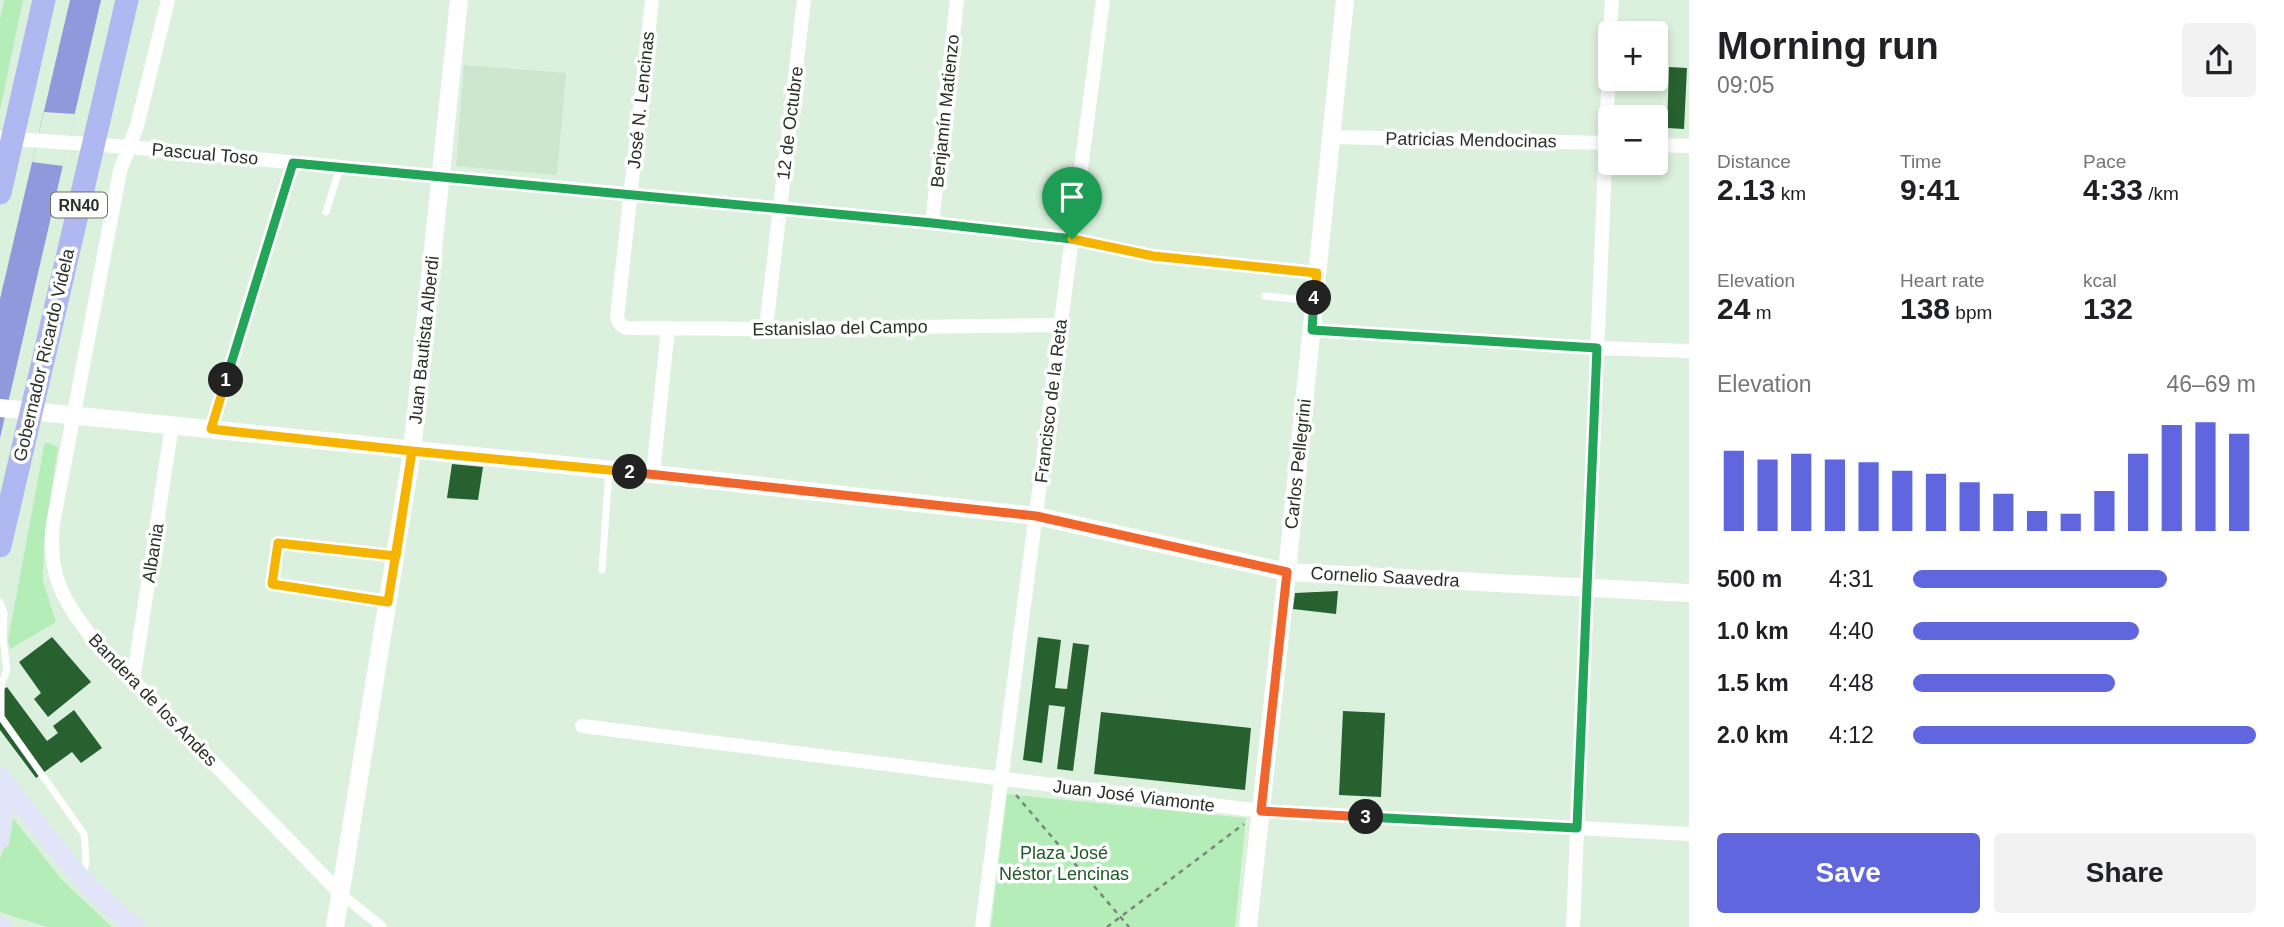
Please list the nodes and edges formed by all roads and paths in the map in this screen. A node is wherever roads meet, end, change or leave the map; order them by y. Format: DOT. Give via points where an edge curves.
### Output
graph roads {
  1 [pos="44,0"];
  2 [pos="127,0"];
  3 [pos="168,0"];
  4 [pos="459,0"];
  5 [pos="652,0"];
  6 [pos="804,0"];
  7 [pos="957,0"];
  8 [pos="1103,0"];
  9 [pos="1345,0"];
  10 [pos="1612,0"];
  11 [pos="1611,21"];
  12 [pos="1332,137"];
  13 [pos="6,138"];
  14 [pos="1598,143"];
  15 [pos="93,145"];
  16 [pos="1668,145"];
  17 [pos="1689,146"];
  18 [pos="130,147"];
  19 [pos="293,163"];
  20 [pos="340,167"];
  21 [pos="1606,175"];
  22 [pos="440,176"];
  23 [pos="0,193"];
  24 [pos="630,194"];
  25 [pos="780,208"];
  26 [pos="326,212"];
  27 [pos="932,223"];
  28 [pos="1072,239"];
  29 [pos="1317,273"];
  30 [pos="1265,296"];
  31 [pos="1314,301"];
  32 [pos="620,324"];
  33 [pos="1060,325"];
  34 [pos="667,328"];
  35 [pos="766,329"];
  36 [pos="1312,330"];
  37 [pos="1597,348"];
  38 [pos="1689,351"];
  39 [pos="4,408"];
  40 [pos="30,410"];
  41 [pos="73,415"];
  42 [pos="172,425"];
  43 [pos="211,429"];
  44 [pos="412,451"];
  45 [pos="609,470"];
  46 [pos="653,474"];
  47 [pos="1036,516"];
  48 [pos="0,546"];
  49 [pos="396,556"];
  50 [pos="602,570"];
  51 [pos="1287,572"];
  52 [pos="1587,588"];
  53 [pos="1689,593"];
  54 [pos="0,602"];
  55 [pos="388,602"];
  56 [pos="133,681"];
  57 [pos="582,726"];
  58 [pos="0,776"];
  59 [pos="1003,779"];
  60 [pos="0,788"];
  61 [pos="1261,811"];
  62 [pos="1577,828"];
  63 [pos="1689,834"];
  64 [pos="0,840"];
  65 [pos="82,880"];
  66 [pos="342,895"];
  67 [pos="1120,917"];
  68 [pos="130,925"];
  69 [pos="335,927"];
  70 [pos="382,927"];
  71 [pos="982,927"];
  72 [pos="1107,927"];
  73 [pos="1129,927"];
  74 [pos="1248,927"];
  75 [pos="1573,927"];
  1 -- 13 [label="highway"];
  2 -- 15 [label="highway, Gobernador Ricardo Videla / RN40"];
  3 -- 18 [label="street, Bandera de los Andes"];
  4 -- 22 [label="street, Juan Bautista Alberdi"];
  5 -- 24 [label="street, José N. Lencinas"];
  6 -- 25 [label="street, 12 de Octubre"];
  7 -- 27 [label="street, Benjamín Matienzo"];
  8 -- 28 [label="street, Francisco de la Reta"];
  9 -- 12 [label="street, Carlos Pellegrini"];
  10 -- 11 [label="street"];
  12 -- 14 [label="street, Patricias Mendocinas"];
  12 -- 29 [label="street, Carlos Pellegrini"];
  13 -- 15 [label="street, Pascual Toso"];
  13 -- 23 [label="highway"];
  15 -- 18 [label="street, Pascual Toso"];
  15 -- 40 [label="highway, Gobernador Ricardo Videla / RN40"];
  16 -- 17 [label="street"];
  18 -- 19 [label="street, Pascual Toso"];
  18 -- 41 [label="street, Bandera de los Andes" via="120,171"];
  19 -- 20 [label="street, Pascual Toso"];
  19 -- 43 [label="street"];
  20 -- 22 [label="street, Pascual Toso"];
  20 -- 26 [label="lane"];
  21 -- 37 [label="street"];
  22 -- 24 [label="street, Pascual Toso"];
  22 -- 44 [label="street, Juan Bautista Alberdi"];
  24 -- 25 [label="street, Pascual Toso"];
  24 -- 32 [label="street, José N. Lencinas" via="617,317"];
  25 -- 27 [label="street, Pascual Toso"];
  25 -- 35 [label="street, 12 de Octubre"];
  27 -- 28 [label="street, Pascual Toso"];
  28 -- 29 [label="street, Pascual Toso" via="1153,256"];
  28 -- 33 [label="street, Francisco de la Reta"];
  29 -- 31 [label="street, Carlos Pellegrini"];
  30 -- 31 [label="lane"];
  31 -- 36 [label="street, Carlos Pellegrini"];
  32 -- 34 [label="street, Estanislao del Campo"];
  33 -- 35 [label="street, Estanislao del Campo"];
  33 -- 47 [label="street, Francisco de la Reta"];
  34 -- 35 [label="street, Estanislao del Campo"];
  34 -- 46 [label="street"];
  36 -- 37 [label="street"];
  36 -- 51 [label="street, Carlos Pellegrini"];
  37 -- 38 [label="street"];
  37 -- 52 [label="street"];
  39 -- 40 [label="street, Cornelio Saavedra"];
  40 -- 41 [label="street, Cornelio Saavedra"];
  40 -- 48 [label="highway, Gobernador Ricardo Videla / RN40"];
  41 -- 42 [label="street, Cornelio Saavedra"];
  41 -- 56 [label="street, Bandera de los Andes" via="53,524 55,574 76,617"];
  42 -- 43 [label="street, Cornelio Saavedra"];
  42 -- 56 [label="street, Albania"];
  43 -- 44 [label="street, Cornelio Saavedra"];
  44 -- 45 [label="street, Cornelio Saavedra"];
  44 -- 49 [label="street, Juan Bautista Alberdi"];
  45 -- 46 [label="street, Cornelio Saavedra"];
  45 -- 50 [label="lane"];
  46 -- 47 [label="street, Cornelio Saavedra"];
  47 -- 51 [label="street, Cornelio Saavedra"];
  47 -- 59 [label="street, Francisco de la Reta"];
  49 -- 55 [label="street, Juan Bautista Alberdi"];
  49 -- 55 [label="lane" via="278,543 272,584"];
  51 -- 52 [label="street, Cornelio Saavedra"];
  51 -- 61 [label="street, Carlos Pellegrini"];
  52 -- 53 [label="street, Cornelio Saavedra"];
  52 -- 62 [label="street"];
  54 -- 65 [label="lane" via="6,670 1,717 84,834"];
  55 -- 66 [label="street, Juan Bautista Alberdi"];
  56 -- 66 [label="street, Bandera de los Andes"];
  57 -- 59 [label="street, Juan José Viamonte"];
  58 -- 65 [label="main road"];
  59 -- 61 [label="street, Juan José Viamonte"];
  59 -- 67 [label="path"];
  59 -- 71 [label="street, Francisco de la Reta"];
  60 -- 64 [label="main road" via="4,809"];
  61 -- 62 [label="street, Juan José Viamonte"];
  61 -- 67 [label="path"];
  61 -- 74 [label="street, Carlos Pellegrini"];
  62 -- 63 [label="street, Juan José Viamonte"];
  62 -- 75 [label="street"];
  65 -- 68 [label="main road"];
  66 -- 69 [label="street, Juan Bautista Alberdi"];
  66 -- 70 [label="street, Bandera de los Andes"];
  67 -- 72 [label="path"];
  67 -- 73 [label="path"];
}
